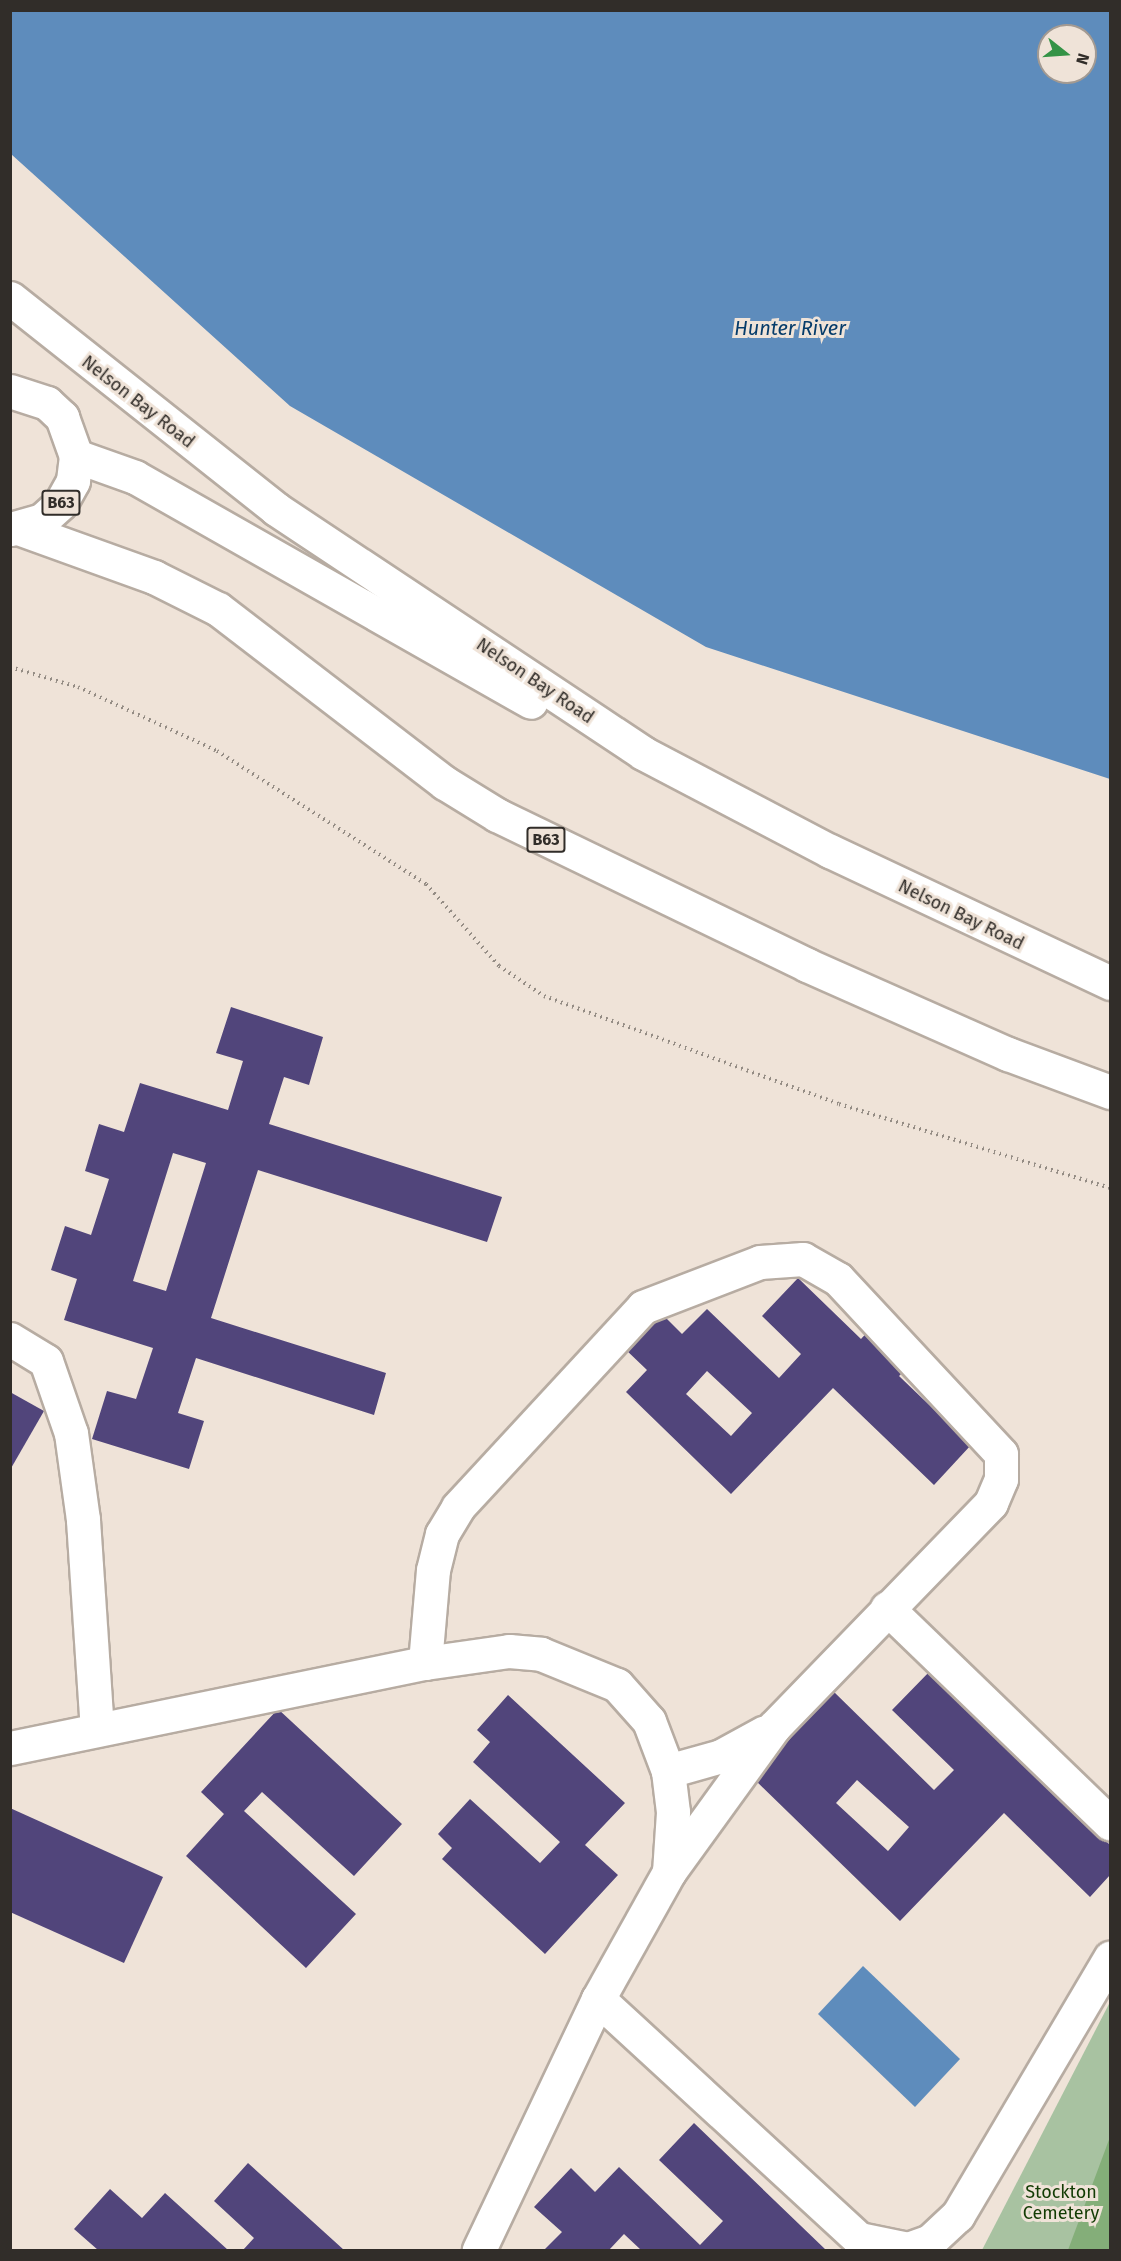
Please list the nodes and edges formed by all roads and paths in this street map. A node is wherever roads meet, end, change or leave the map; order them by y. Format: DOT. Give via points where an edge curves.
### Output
graph roads {
  1 [pos="10,298"];
  2 [pos="17,386"];
  3 [pos="76,456"];
  4 [pos="14,528"];
  5 [pos="10,667"];
  6 [pos="643,753"];
  7 [pos="1110,983"];
  8 [pos="1110,1092"];
  9 [pos="1110,1188"];
  10 [pos="10,1340"];
  11 [pos="887,1608"];
  12 [pos="425,1663"];
  13 [pos="774,1726"];
  14 [pos="97,1729"];
  15 [pos="10,1748"];
  16 [pos="668,1771"];
  17 [pos="1110,1823"];
  18 [pos="669,1872"];
  19 [pos="1110,1958"];
  20 [pos="598,1999"];
  21 [pos="479,2250"];
  1 -- 6 [label="main road, Nelson Bay Road" via="276,509"];
  2 -- 3 [label="main road" via="62,417"];
  3 -- 4 [label="main road, B63" via="73,481 61,503 42,520"];
  3 -- 6 [label="main road" via="135,477 565,721"];
  4 -- 8 [label="main road, B63" via="154,577 218,609 445,783 496,815 807,964 1008,1054"];
  5 -- 9 [label="path" via="137,711 227,757 426,884 499,966 544,996 828,1100"];
  6 -- 7 [label="main road, Nelson Bay Road" via="830,851"];
  10 -- 14 [label="main road" via="46,1361 71,1433 83,1520"];
  11 -- 12 [label="main road" via="991,1503 1001,1479 1001,1454 838,1279 803,1259 760,1262 643,1308 458,1507 442,1534 433,1570"];
  11 -- 13 [label="main road"];
  11 -- 17 [label="main road"];
  12 -- 14 [label="main road"];
  12 -- 16 [label="main road" via="509,1652 570,1663 617,1685 648,1721"];
  13 -- 16 [label="main road" via="721,1756"];
  13 -- 18 [label="main road"];
  14 -- 15 [label="main road"];
  16 -- 18 [label="main road" via="674,1812"];
  18 -- 20 [label="main road"];
  19 -- 20 [label="main road" via="958,2215 930,2241 908,2248 859,2239"];
  20 -- 21 [label="main road"];
}
